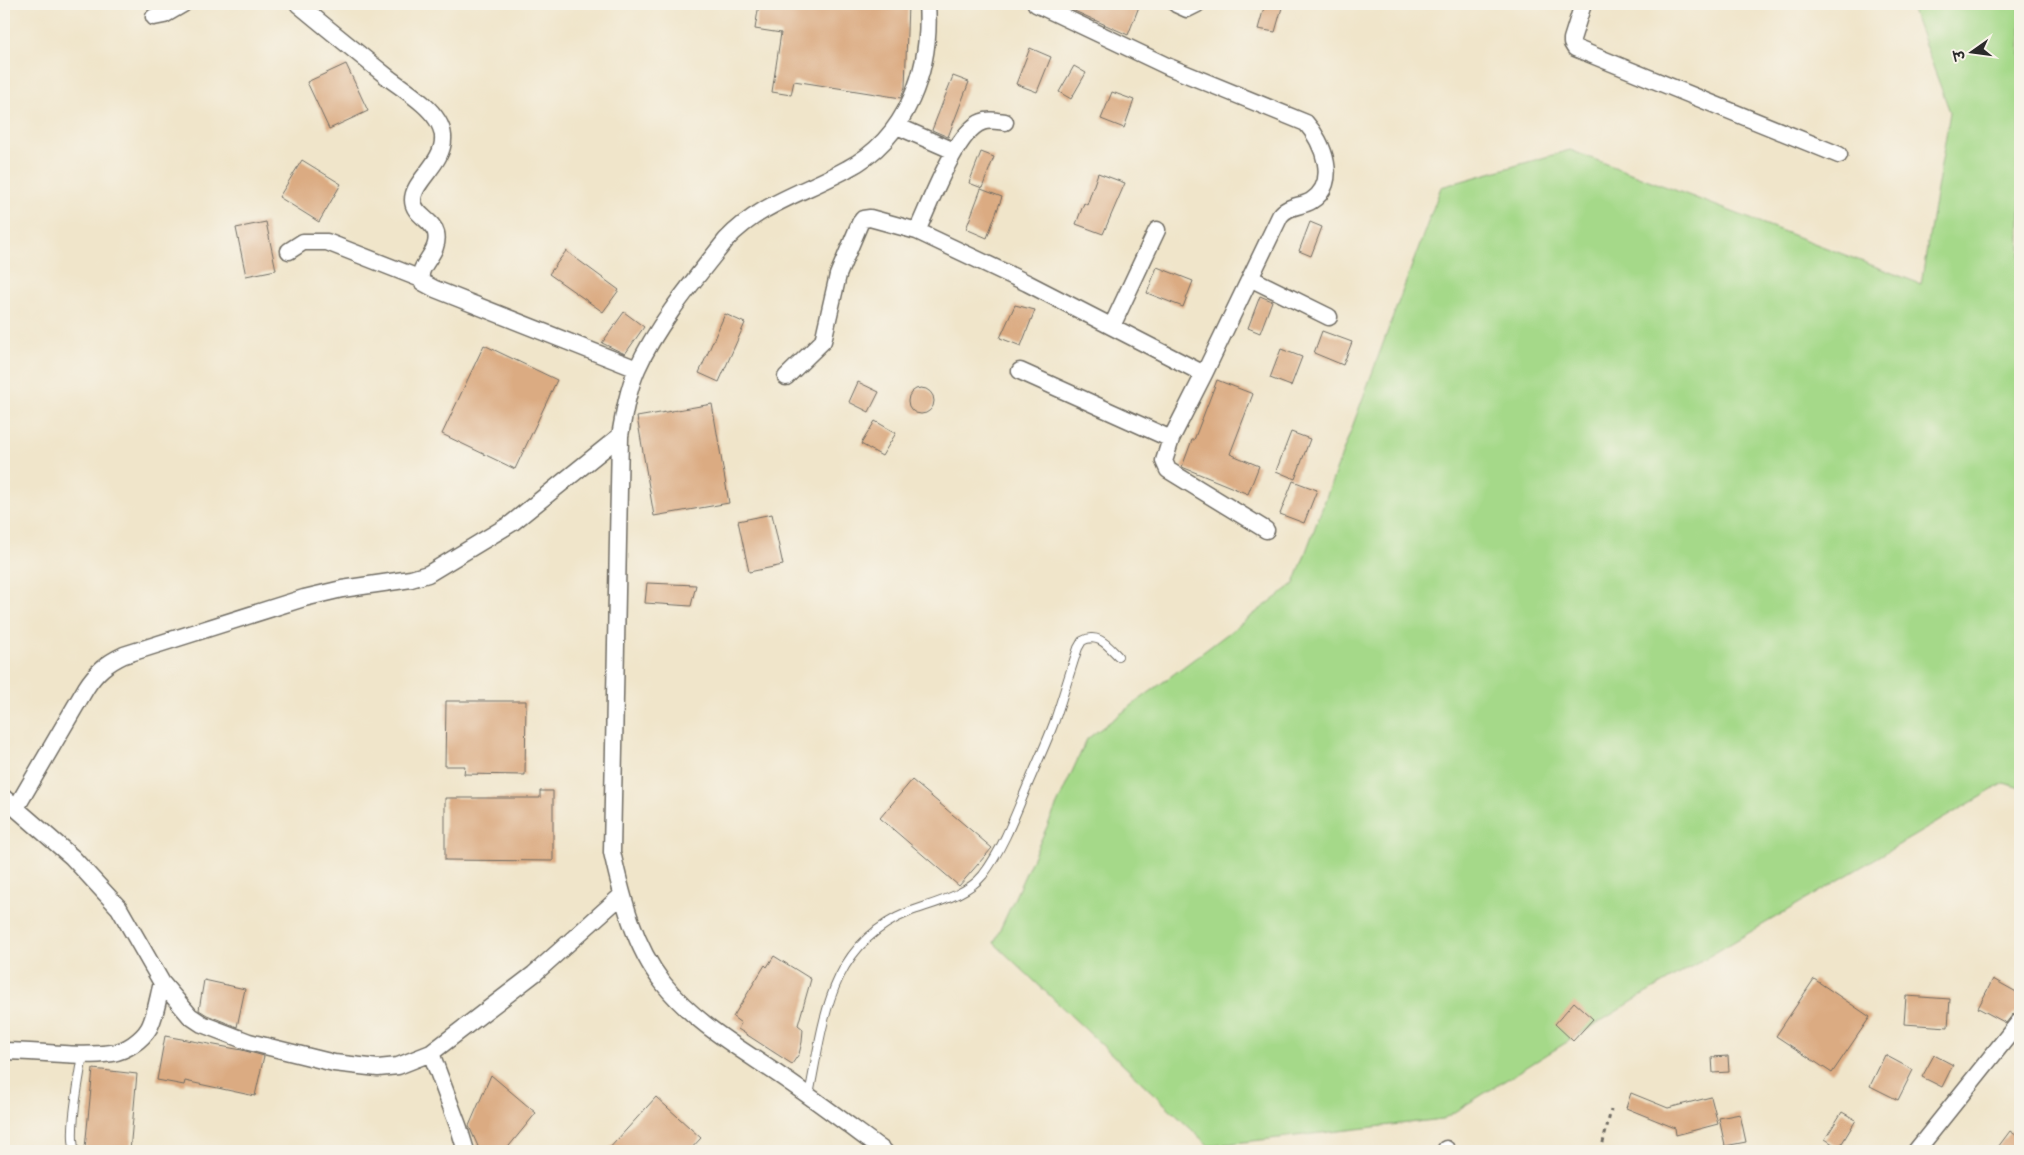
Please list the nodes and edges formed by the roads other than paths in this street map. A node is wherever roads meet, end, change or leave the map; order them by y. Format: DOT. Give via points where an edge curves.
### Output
graph roads {
  1 [pos="183,4"];
  2 [pos="298,4"];
  3 [pos="927,4"];
  4 [pos="1036,4"];
  5 [pos="1176,4"];
  6 [pos="1197,4"];
  7 [pos="1583,4"];
  8 [pos="154,17"];
  9 [pos="1005,122"];
  10 [pos="897,126"];
  11 [pos="954,151"];
  12 [pos="1839,155"];
  13 [pos="1157,230"];
  14 [pos="917,231"];
  15 [pos="289,250"];
  16 [pos="1250,278"];
  17 [pos="421,279"];
  18 [pos="1330,317"];
  19 [pos="1112,326"];
  20 [pos="637,368"];
  21 [pos="1020,371"];
  22 [pos="1204,374"];
  23 [pos="786,377"];
  24 [pos="620,436"];
  25 [pos="1171,439"];
  26 [pos="1266,530"];
  27 [pos="1118,656"];
  28 [pos="10,803"];
  29 [pos="622,895"];
  30 [pos="162,983"];
  31 [pos="2020,1021"];
  32 [pos="4,1051"];
  33 [pos="431,1053"];
  34 [pos="84,1054"];
  35 [pos="809,1095"];
  36 [pos="75,1151"];
  37 [pos="466,1151"];
  38 [pos="884,1151"];
  39 [pos="1916,1151"];
  1 -- 8 [label="street"];
  2 -- 17 [label="street" via="424,105 441,127 443,142 437,160 413,198 416,210 434,226 437,236 436,249 422,268"];
  3 -- 10 [label="street" via="919,80"];
  4 -- 16 [label="street" via="1169,67 1306,123 1314,132 1328,171 1325,183 1311,201 1282,213"];
  5 -- 6 [label="street" via="1187,9"];
  7 -- 12 [label="street" via="1572,39 1575,48"];
  9 -- 11 [label="street" via="981,122 967,132"];
  10 -- 11 [label="street"];
  10 -- 20 [label="street" via="883,144 860,162 764,209 736,229 654,337"];
  11 -- 14 [label="street"];
  13 -- 19 [label="street"];
  14 -- 19 [label="street"];
  14 -- 23 [label="street" via="878,219 860,223 838,275 823,341"];
  15 -- 17 [label="street" via="303,242 327,242"];
  16 -- 18 [label="street"];
  16 -- 22 [label="street"];
  17 -- 20 [label="street" via="435,289"];
  19 -- 22 [label="street"];
  20 -- 24 [label="street"];
  21 -- 25 [label="street"];
  22 -- 25 [label="street"];
  24 -- 28 [label="street" via="512,523 428,574 304,598 124,655 111,662 96,674"];
  24 -- 29 [label="street" via="612,852"];
  25 -- 26 [label="street" via="1164,461 1168,470"];
  27 -- 35 [label="lane" via="1102,640 1088,638 1082,641 1054,721 1013,819 982,876 953,895 879,927 847,962 834,984 826,1008"];
  28 -- 30 [label="street" via="72,857 119,908"];
  29 -- 33 [label="street" via="534,974"];
  29 -- 35 [label="street" via="648,959 682,1006"];
  30 -- 33 [label="street" via="190,1016 249,1042 334,1063 378,1068 398,1066"];
  30 -- 34 [label="street" via="150,1028 140,1039 113,1053"];
  31 -- 39 [label="street"];
  32 -- 34 [label="street"];
  33 -- 37 [label="street"];
  34 -- 36 [label="lane" via="74,1119"];
  35 -- 38 [label="street"];
}
